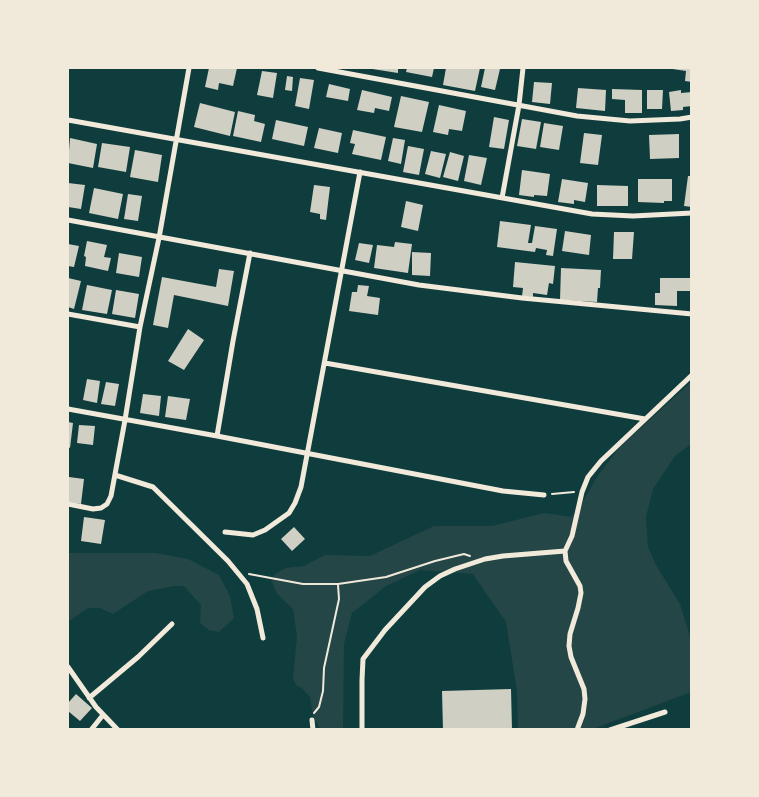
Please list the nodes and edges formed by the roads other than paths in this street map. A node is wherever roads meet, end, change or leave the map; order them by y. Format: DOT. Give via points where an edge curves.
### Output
graph roads {
  1 [pos="189,68"];
  2 [pos="318,68"];
  3 [pos="523,68"];
  4 [pos="518,105"];
  5 [pos="692,117"];
  6 [pos="68,120"];
  7 [pos="176,140"];
  8 [pos="360,172"];
  9 [pos="502,198"];
  10 [pos="692,213"];
  11 [pos="68,220"];
  12 [pos="159,238"];
  13 [pos="250,253"];
  14 [pos="341,270"];
  15 [pos="68,314"];
  16 [pos="692,314"];
  17 [pos="140,327"];
  18 [pos="324,363"];
  19 [pos="692,375"];
  20 [pos="68,409"];
  21 [pos="646,419"];
  22 [pos="125,420"];
  23 [pos="217,436"];
  24 [pos="307,454"];
  25 [pos="115,475"];
  26 [pos="544,495"];
  27 [pos="68,504"];
  28 [pos="225,532"];
  29 [pos="564,551"];
  30 [pos="172,624"];
  31 [pos="263,638"];
  32 [pos="68,667"];
  33 [pos="89,698"];
  34 [pos="665,712"];
  35 [pos="103,715"];
  36 [pos="312,720"];
  37 [pos="92,730"];
  38 [pos="118,730"];
  39 [pos="314,730"];
  40 [pos="362,730"];
  41 [pos="577,730"];
  42 [pos="610,730"];
  1 -- 7 [label="street"];
  2 -- 4 [label="street"];
  3 -- 4 [label="street"];
  4 -- 5 [label="street" via="577,116 630,121"];
  4 -- 9 [label="street"];
  6 -- 7 [label="street"];
  7 -- 8 [label="street"];
  7 -- 12 [label="street"];
  8 -- 9 [label="street"];
  8 -- 14 [label="street"];
  9 -- 10 [label="street" via="592,214"];
  11 -- 12 [label="street"];
  12 -- 13 [label="street"];
  12 -- 17 [label="street"];
  13 -- 14 [label="street"];
  13 -- 23 [label="street"];
  14 -- 16 [label="street" via="472,292"];
  14 -- 18 [label="street"];
  15 -- 17 [label="street"];
  17 -- 22 [label="street"];
  18 -- 21 [label="street"];
  18 -- 24 [label="street"];
  19 -- 21 [label="street"];
  20 -- 22 [label="street"];
  21 -- 29 [label="street" via="588,477 572,536"];
  22 -- 23 [label="street"];
  22 -- 25 [label="street"];
  23 -- 24 [label="street"];
  24 -- 26 [label="street" via="503,491"];
  24 -- 28 [label="street" via="301,487 289,513 274,525 253,534"];
  25 -- 27 [label="street" via="107,504 93,509"];
  25 -- 31 [label="street" via="144,484 161,494 214,546 247,584"];
  29 -- 40 [label="street" via="485,559 455,569 425,587 363,659"];
  29 -- 41 [label="street" via="566,562 580,586 581,598 569,646 585,699"];
  30 -- 33 [label="street"];
  32 -- 33 [label="street"];
  33 -- 35 [label="street"];
  34 -- 42 [label="street"];
  35 -- 37 [label="street"];
  35 -- 38 [label="street"];
  36 -- 39 [label="street"];
}
